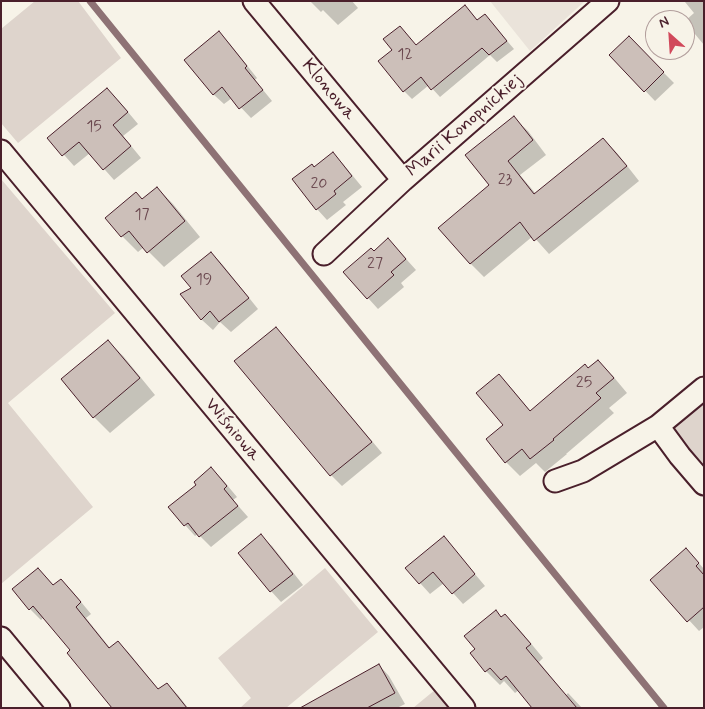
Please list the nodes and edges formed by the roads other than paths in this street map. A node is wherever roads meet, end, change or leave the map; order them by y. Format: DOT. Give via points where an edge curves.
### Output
graph roads {
  1 [pos="254,1"];
  2 [pos="608,1"];
  3 [pos="1,152"];
  4 [pos="403,180"];
  5 [pos="324,254"];
  6 [pos="704,388"];
  7 [pos="658,426"];
  8 [pos="555,481"];
  9 [pos="704,484"];
  10 [pos="1,638"];
  11 [pos="59,708"];
  12 [pos="464,708"];
  1 -- 4 [label="street, Klonowa"];
  2 -- 4 [label="street, Marii Konopnickiej"];
  3 -- 12 [label="street, Wiśniowa"];
  4 -- 5 [label="street, Marii Konopnickiej"];
  6 -- 7 [label="street"];
  7 -- 8 [label="street" via="583,471"];
  7 -- 9 [label="street"];
  10 -- 11 [label="street"];
}
